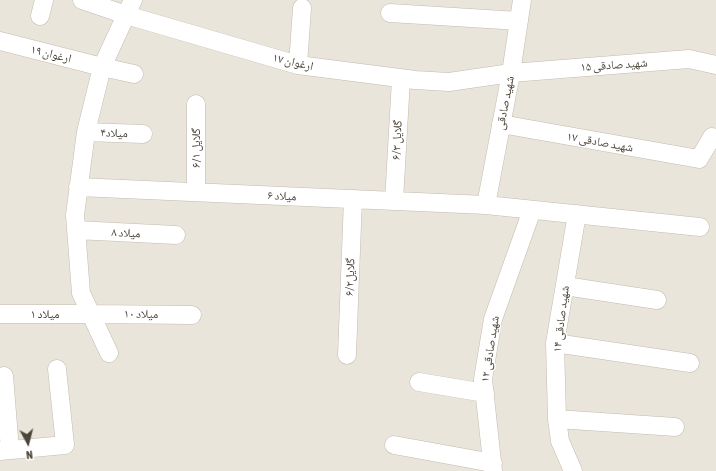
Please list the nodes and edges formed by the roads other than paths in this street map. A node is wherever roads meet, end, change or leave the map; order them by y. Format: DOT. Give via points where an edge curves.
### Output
graph roads {
  1 [pos="82,0"];
  2 [pos="522,0"];
  3 [pos="129,7"];
  4 [pos="302,8"];
  5 [pos="390,12"];
  6 [pos="519,21"];
  7 [pos="0,41"];
  8 [pos="716,65"];
  9 [pos="298,66"];
  10 [pos="102,67"];
  11 [pos="511,73"];
  12 [pos="134,74"];
  13 [pos="401,79"];
  14 [pos="196,104"];
  15 [pos="501,124"];
  16 [pos="86,132"];
  17 [pos="143,134"];
  18 [pos="716,138"];
  19 [pos="78,187"];
  20 [pos="196,192"];
  21 [pos="353,199"];
  22 [pos="394,201"];
  23 [pos="486,205"];
  24 [pos="532,210"];
  25 [pos="577,214"];
  26 [pos="700,227"];
  27 [pos="76,230"];
  28 [pos="176,235"];
  29 [pos="565,286"];
  30 [pos="657,300"];
  31 [pos="0,314"];
  32 [pos="90,314"];
  33 [pos="192,315"];
  34 [pos="555,343"];
  35 [pos="109,353"];
  36 [pos="347,355"];
  37 [pos="690,363"];
  38 [pos="57,369"];
  39 [pos="4,376"];
  40 [pos="419,382"];
  41 [pos="485,393"];
  42 [pos="557,419"];
  43 [pos="675,427"];
  44 [pos="394,446"];
  45 [pos="5,451"];
  46 [pos="493,467"];
  47 [pos="573,471"];
  1 -- 3 [label="street, ارغوان ۱۷"];
  2 -- 6 [label="street, شهید صادقی"];
  3 -- 9 [label="street, ارغوان ۱۷"];
  3 -- 10 [label="street"];
  4 -- 9 [label="street"];
  5 -- 6 [label="street"];
  6 -- 11 [label="street, شهید صادقی"];
  7 -- 10 [label="street, ارغوان ۱۹"];
  8 -- 11 [label="street, شهید صادقی ۱۵" via="688,59"];
  9 -- 13 [label="street, ارغوان ۱۷"];
  10 -- 12 [label="street, ارغوان ۱۹"];
  10 -- 16 [label="street"];
  11 -- 13 [label="street, ارغوان ۱۷" via="449,82"];
  11 -- 15 [label="street, شهید صادقی"];
  13 -- 22 [label="street, گلایل ۶/۳"];
  14 -- 20 [label="street, گلایل ۶/۱"];
  15 -- 18 [label="street, شهید صادقی ۱۷" via="699,159 712,138"];
  15 -- 23 [label="street, شهید صادقی"];
  16 -- 17 [label="street, میلاد۴"];
  16 -- 19 [label="street"];
  19 -- 20 [label="street, میلاد ۶"];
  19 -- 27 [label="street" via="74,216"];
  20 -- 21 [label="street, میلاد ۶"];
  21 -- 22 [label="street, میلاد ۶"];
  21 -- 36 [label="street, گلایل۶/۲"];
  22 -- 23 [label="street, میلاد ۶"];
  23 -- 24 [label="street, میلاد ۶"];
  24 -- 25 [label="street, میلاد ۶"];
  24 -- 41 [label="street, شهید صادقی ۱۲" via="493,319 483,379"];
  25 -- 26 [label="street, میلاد ۶"];
  25 -- 29 [label="street, شهید صادقی ۱۴"];
  27 -- 28 [label="street, میلاد ۸"];
  27 -- 32 [label="street" via="81,294"];
  29 -- 30 [label="street"];
  29 -- 34 [label="street, شهید صادقی ۱۴"];
  31 -- 32 [label="street, میلاد ۱"];
  32 -- 33 [label="street, میلاد ۱۰"];
  32 -- 35 [label="street"];
  34 -- 37 [label="street"];
  34 -- 42 [label="street, شهید صادقی ۱۴"];
  38 -- 45 [label="street" via="65,445"];
  39 -- 45 [label="street"];
  40 -- 41 [label="street"];
  41 -- 46 [label="street, شهید صادقی ۱۲"];
  42 -- 43 [label="street"];
  42 -- 47 [label="street, شهید صادقی ۱۴" via="560,441"];
  44 -- 46 [label="street"];
}
